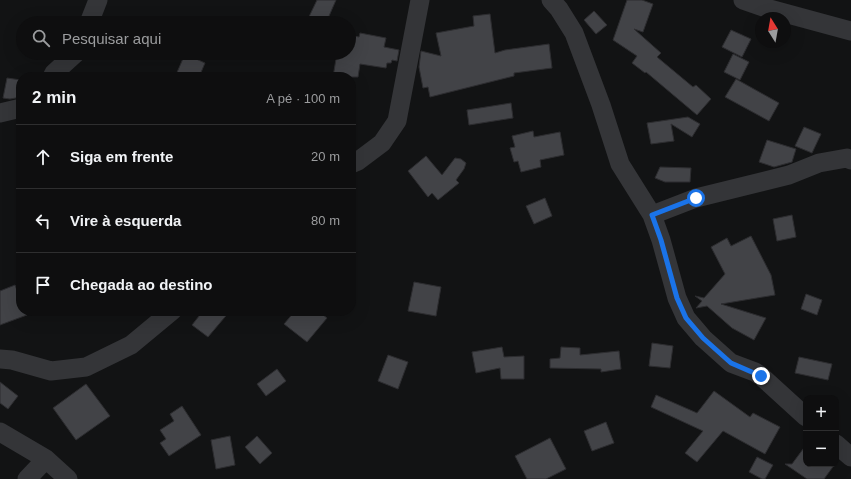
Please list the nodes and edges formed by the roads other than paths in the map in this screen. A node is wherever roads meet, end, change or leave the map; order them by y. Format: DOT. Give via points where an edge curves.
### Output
graph roads {
  1 [pos="98,0"];
  2 [pos="420,0"];
  3 [pos="551,0"];
  4 [pos="744,0"];
  5 [pos="92,16"];
  6 [pos="851,32"];
  7 [pos="68,60"];
  8 [pos="55,72"];
  9 [pos="16,109"];
  10 [pos="0,113"];
  11 [pos="850,158"];
  12 [pos="356,163"];
  13 [pos="652,215"];
  14 [pos="166,316"];
  15 [pos="0,359"];
  16 [pos="803,414"];
  17 [pos="0,432"];
  18 [pos="839,447"];
  19 [pos="851,457"];
  20 [pos="46,459"];
  21 [pos="27,479"];
  22 [pos="68,479"];
  1 -- 5 [label="street"];
  2 -- 12 [label="street" via="396,120 382,142"];
  3 -- 13 [label="street" via="574,33 620,164"];
  4 -- 6 [label="street"];
  7 -- 8 [label="street"];
  9 -- 10 [label="street"];
  11 -- 13 [label="street" via="819,163 788,175 696,198"];
  13 -- 16 [label="street" via="677,298 686,318 703,338 731,363 761,376"];
  14 -- 15 [label="street" via="131,345 86,367 51,372"];
  17 -- 20 [label="street"];
  18 -- 19 [label="street"];
  20 -- 21 [label="street"];
  20 -- 22 [label="street"];
}
